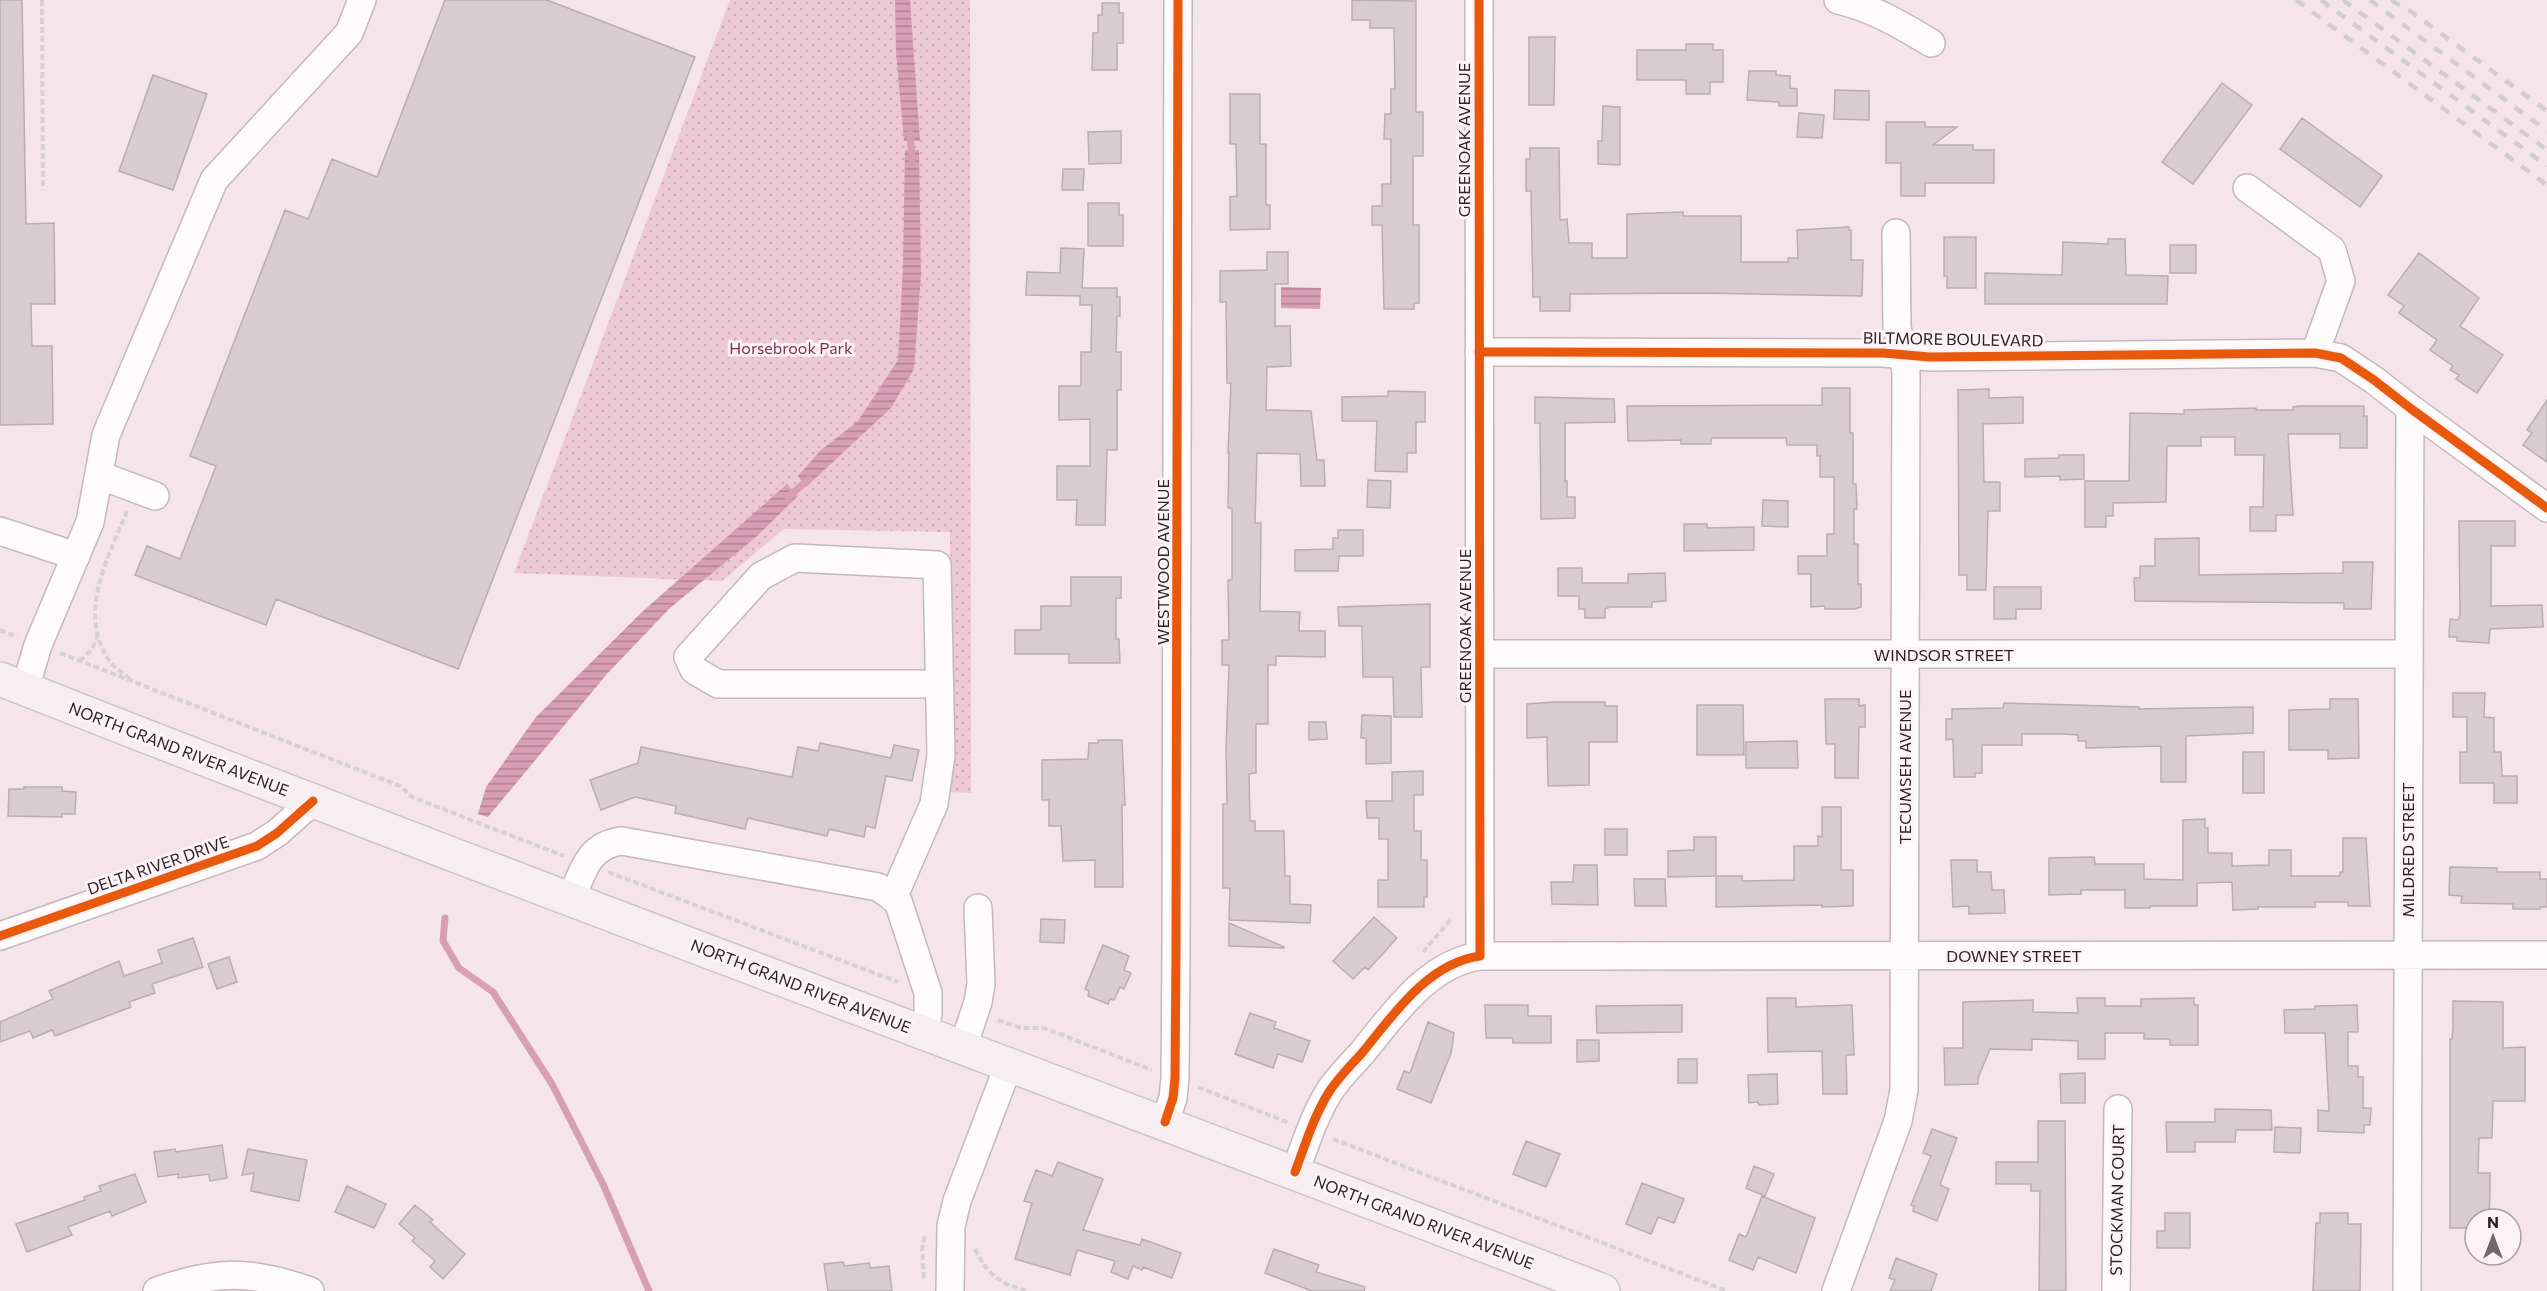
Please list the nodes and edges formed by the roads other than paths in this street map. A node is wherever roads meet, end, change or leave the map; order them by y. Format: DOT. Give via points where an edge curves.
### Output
graph roads {
  1 [pos="362,0"];
  2 [pos="1178,0"];
  3 [pos="1479,0"];
  4 [pos="1838,0"];
  5 [pos="1931,43"];
  6 [pos="2247,188"];
  7 [pos="1896,233"];
  8 [pos="1479,352"];
  9 [pos="2315,352"];
  10 [pos="1902,354"];
  11 [pos="2409,408"];
  12 [pos="99,475"];
  13 [pos="146,493"];
  14 [pos="2547,508"];
  15 [pos="0,531"];
  16 [pos="76,556"];
  17 [pos="1480,654"];
  18 [pos="2409,654"];
  19 [pos="1905,656"];
  20 [pos="12,684"];
  21 [pos="939,684"];
  22 [pos="312,801"];
  23 [pos="892,898"];
  24 [pos="571,899"];
  25 [pos="978,908"];
  26 [pos="0,936"];
  27 [pos="2408,955"];
  28 [pos="1480,956"];
  29 [pos="1904,956"];
  30 [pos="2547,956"];
  31 [pos="924,1033"];
  32 [pos="963,1047"];
  33 [pos="1009,1064"];
  34 [pos="2118,1109"];
  35 [pos="1165,1122"];
  36 [pos="1295,1172"];
  37 [pos="157,1291"];
  38 [pos="310,1291"];
  39 [pos="950,1291"];
  40 [pos="1603,1291"];
  41 [pos="1836,1291"];
  42 [pos="2116,1291"];
  43 [pos="2407,1291"];
  1 -- 12 [label="street" via="349,33 214,180 106,435"];
  2 -- 35 [label="street, WESTWOOD AVENUE" via="1175,1078"];
  3 -- 8 [label="street, GREENOAK AVENUE"];
  4 -- 5 [label="street" via="1894,20"];
  6 -- 9 [label="street" via="2332,250 2340,281"];
  7 -- 10 [label="street, TECUMSEH AVENUE" via="1896,327"];
  8 -- 10 [label="street, BILTMORE BOULEVARD"];
  8 -- 17 [label="street, GREENOAK AVENUE"];
  9 -- 10 [label="street, BILTMORE BOULEVARD" via="1930,357"];
  9 -- 11 [label="street, BILTMORE BOULEVARD" via="2340,358"];
  10 -- 19 [label="street, TECUMSEH AVENUE" via="1906,372"];
  11 -- 14 [label="street, BILTMORE BOULEVARD"];
  11 -- 18 [label="street, MILDRED STREET"];
  12 -- 13 [label="street"];
  12 -- 16 [label="street" via="90,522"];
  15 -- 16 [label="street"];
  16 -- 20 [label="street" via="38,645"];
  17 -- 19 [label="street, WINDSOR STREET"];
  17 -- 28 [label="street, GREENOAK AVENUE"];
  18 -- 19 [label="street, WINDSOR STREET"];
  18 -- 27 [label="street, MILDRED STREET"];
  19 -- 29 [label="street, TECUMSEH AVENUE"];
  20 -- 22 [label="main road, NORTH GRAND RIVER AVENUE"];
  21 -- 21 [label="street" via="937,565 795,558 761,576 688,657 693,670 718,684"];
  21 -- 23 [label="street" via="941,755 934,804"];
  22 -- 24 [label="main road, NORTH GRAND RIVER AVENUE"];
  22 -- 26 [label="street, DELTA RIVER DRIVE" via="257,846"];
  23 -- 24 [label="street" via="878,887 622,841 598,849 586,864"];
  23 -- 31 [label="street" via="898,901 928,993"];
  24 -- 31 [label="main road, NORTH GRAND RIVER AVENUE"];
  25 -- 32 [label="street" via="981,984"];
  27 -- 29 [label="street, DOWNEY STREET"];
  27 -- 30 [label="street, DOWNEY STREET"];
  27 -- 43 [label="street, MILDRED STREET"];
  28 -- 29 [label="street, DOWNEY STREET"];
  28 -- 36 [label="street" via="1455,963 1408,998 1329,1092"];
  29 -- 41 [label="street, TECUMSEH AVENUE" via="1904,1090 1898,1121"];
  31 -- 32 [label="main road, NORTH GRAND RIVER AVENUE"];
  32 -- 33 [label="main road, NORTH GRAND RIVER AVENUE"];
  33 -- 35 [label="main road, NORTH GRAND RIVER AVENUE"];
  33 -- 39 [label="street" via="957,1201 951,1226"];
  34 -- 42 [label="street, STOCKMAN COURT"];
  35 -- 36 [label="main road, NORTH GRAND RIVER AVENUE"];
  36 -- 40 [label="main road, NORTH GRAND RIVER AVENUE"];
  37 -- 38 [label="street" via="217,1275 248,1274"];
}
